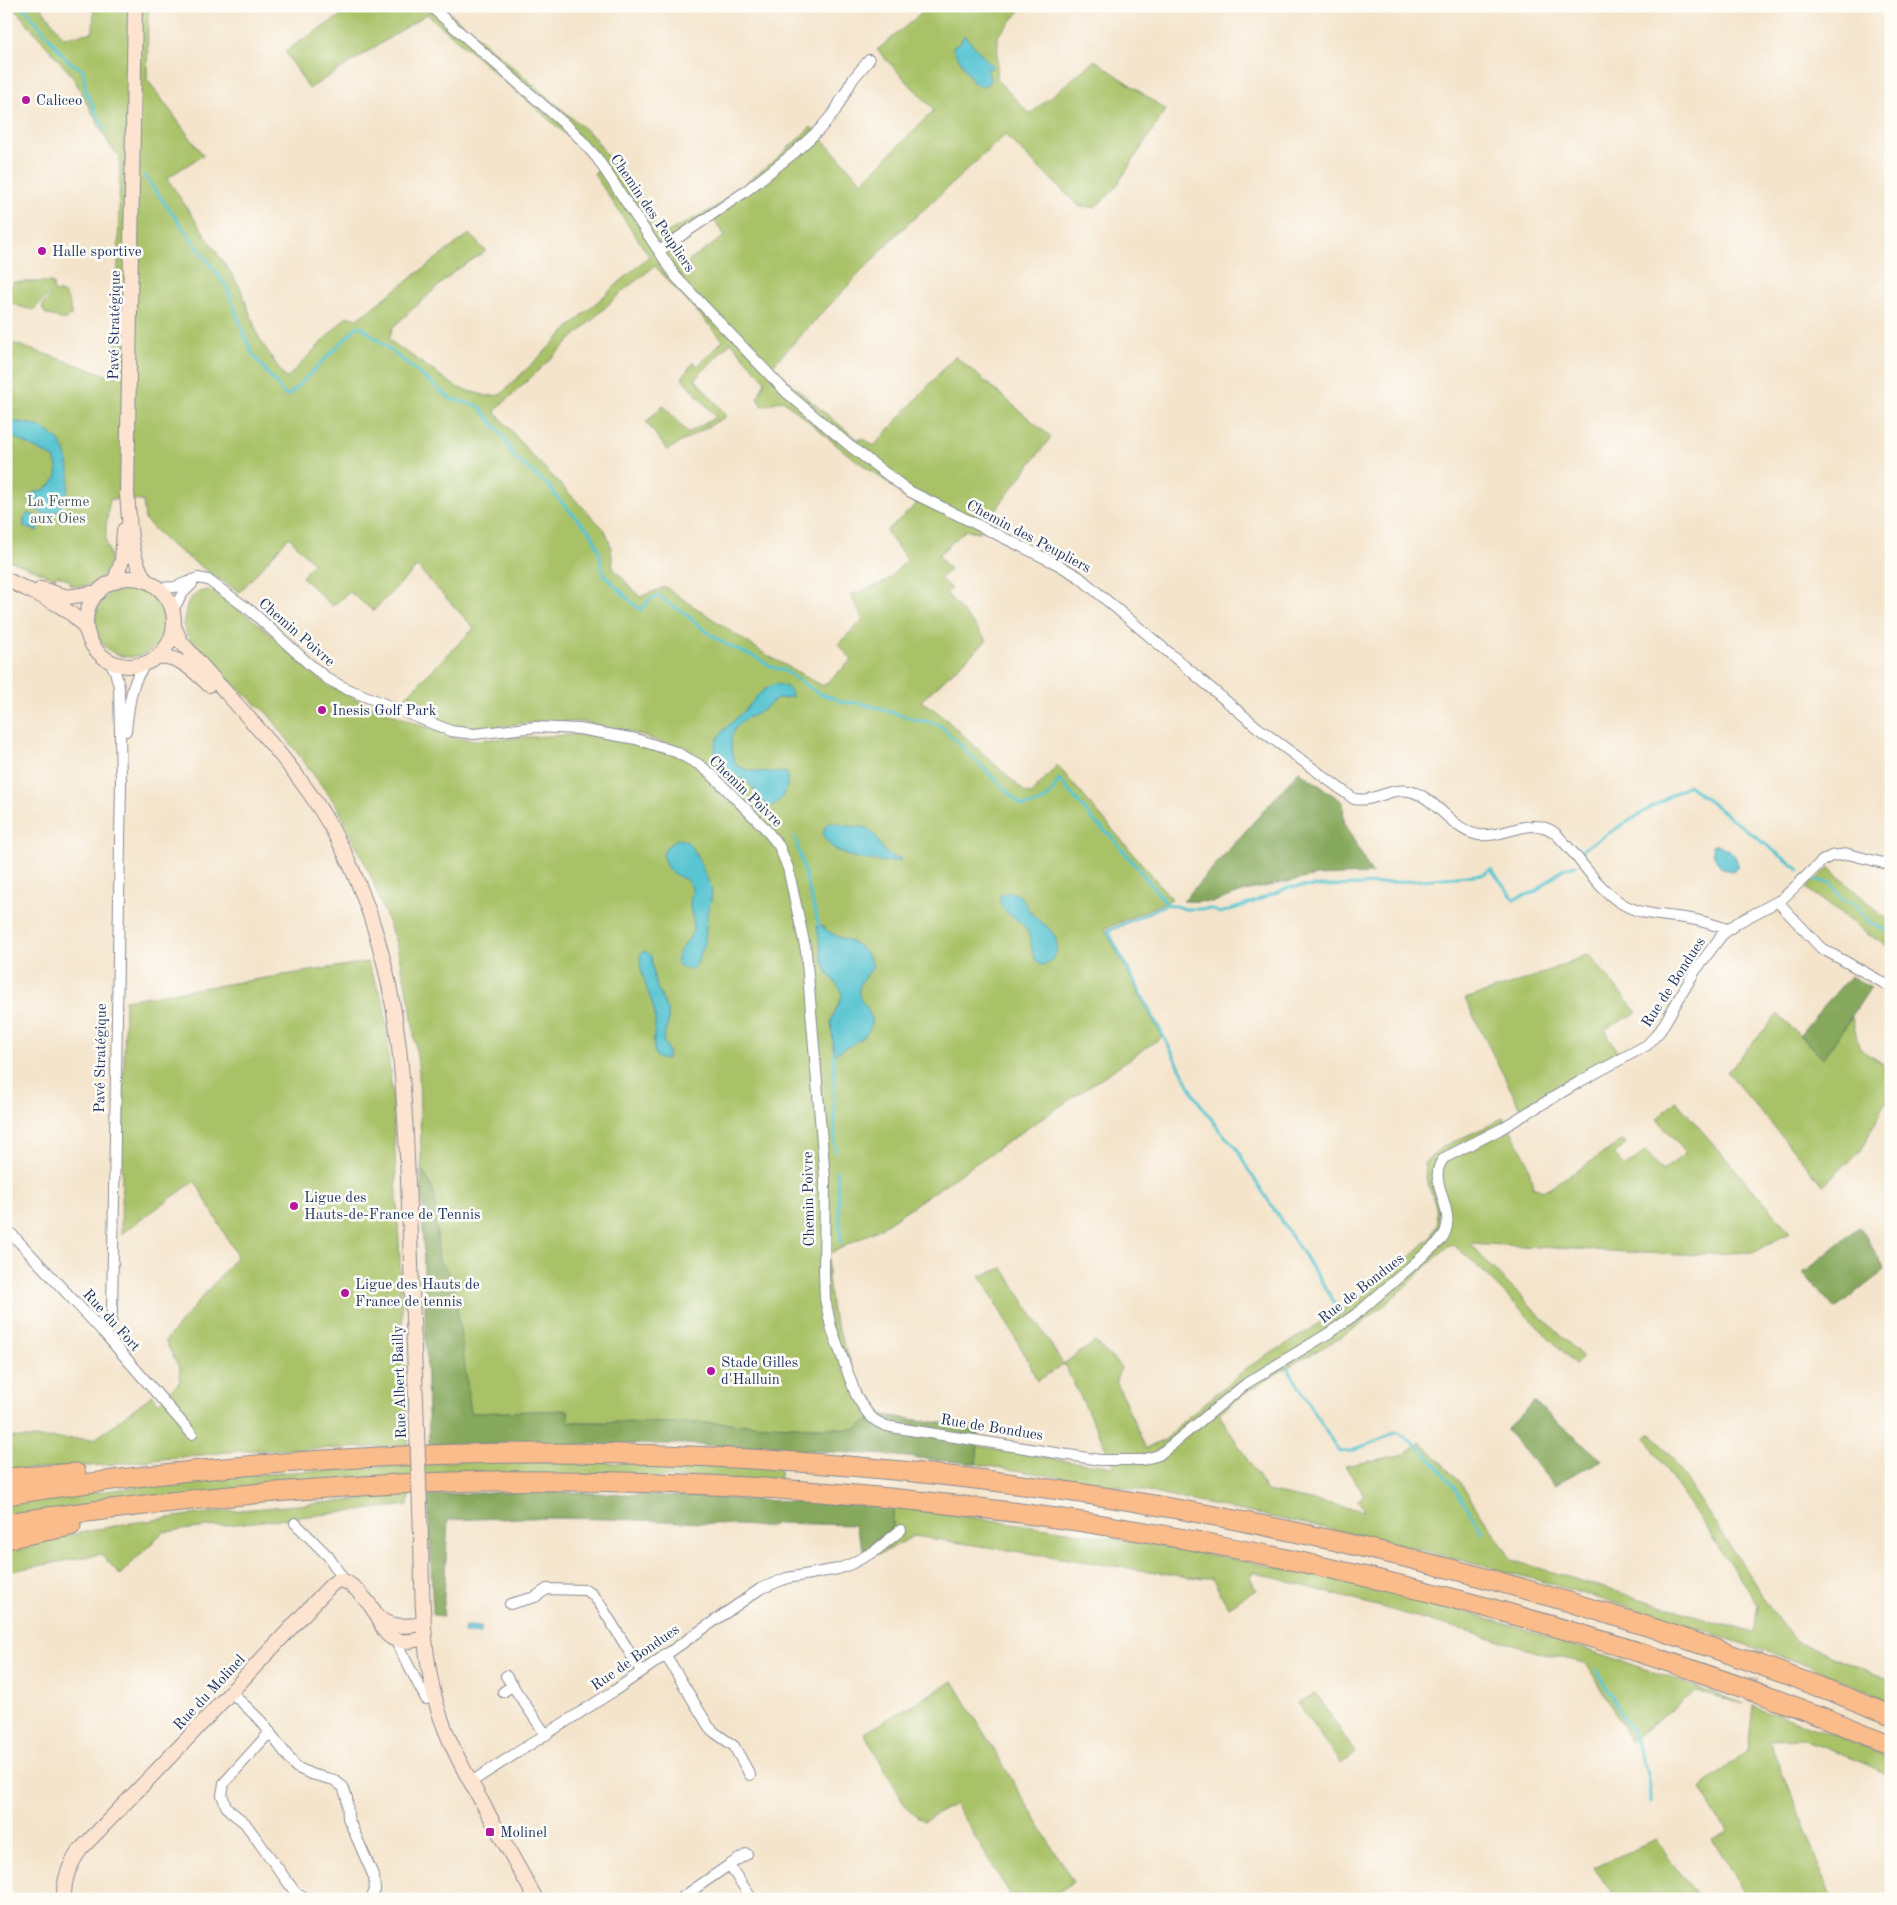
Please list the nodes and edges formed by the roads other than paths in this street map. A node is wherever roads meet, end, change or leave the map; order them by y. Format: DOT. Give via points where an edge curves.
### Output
graph roads {
  1 [pos="135,6"];
  2 [pos="430,6"];
  3 [pos="869,60"];
  4 [pos="659,251"];
  5 [pos="128,494"];
  6 [pos="6,577"];
  7 [pos="114,582"];
  8 [pos="212,582"];
  9 [pos="152,585"];
  10 [pos="99,592"];
  11 [pos="172,611"];
  12 [pos="174,626"];
  13 [pos="89,635"];
  14 [pos="153,659"];
  15 [pos="110,660"];
  16 [pos="256,728"];
  17 [pos="122,782"];
  18 [pos="1891,865"];
  19 [pos="1778,902"];
  20 [pos="1727,929"];
  21 [pos="1891,987"];
  22 [pos="6,1228"];
  23 [pos="105,1334"];
  24 [pos="873,1420"];
  25 [pos="192,1434"];
  26 [pos="374,1458"];
  27 [pos="6,1478"];
  28 [pos="6,1495"];
  29 [pos="188,1500"];
  30 [pos="6,1523"];
  31 [pos="295,1523"];
  32 [pos="901,1530"];
  33 [pos="6,1540"];
  34 [pos="344,1580"];
  35 [pos="510,1604"];
  36 [pos="378,1617"];
  37 [pos="424,1624"];
  38 [pos="425,1638"];
  39 [pos="395,1640"];
  40 [pos="665,1654"];
  41 [pos="642,1671"];
  42 [pos="506,1676"];
  43 [pos="513,1685"];
  44 [pos="231,1692"];
  45 [pos="503,1692"];
  46 [pos="426,1699"];
  47 [pos="1891,1715"];
  48 [pos="270,1732"];
  49 [pos="546,1735"];
  50 [pos="1891,1745"];
  51 [pos="750,1775"];
  52 [pos="470,1782"];
  53 [pos="748,1854"];
  54 [pos="729,1865"];
  55 [pos="64,1899"];
  56 [pos="312,1899"];
  57 [pos="370,1899"];
  58 [pos="536,1899"];
  59 [pos="680,1899"];
  60 [pos="752,1899"];
  1 -- 5 [label="main road, Pavé Stratégique"];
  2 -- 4 [label="street, Chemin des Peupliers" via="575,133 597,158"];
  3 -- 4 [label="street" via="853,79 835,111 794,153 746,191"];
  4 -- 20 [label="street, Chemin des Peupliers" via="676,277 787,394 850,446 909,491 1079,577 1257,727 1347,794 1364,800 1398,790 1413,792 1476,834 1494,835 1530,826 1546,827 1621,903 1639,911 1698,920"];
  5 -- 7 [label="main road, Pavé Stratégique" via="122,561"];
  5 -- 9 [label="main road, Pavé Stratégique" via="134,556 138,569"];
  6 -- 10 [label="main road" via="65,596"];
  6 -- 13 [label="main road" via="71,614"];
  7 -- 9 [label="main road" via="130,578"];
  7 -- 10 [label="main road"];
  8 -- 9 [label="street" via="198,578 175,587"];
  8 -- 11 [label="street" via="203,580 188,587"];
  8 -- 24 [label="street, Chemin Poivre" via="251,611 315,669 345,688 461,734 536,727 579,729 658,745 685,756 710,773 775,840 791,878 809,973 825,1178 825,1299 831,1327 856,1395"];
  9 -- 11 [label="main road" via="167,598"];
  10 -- 13 [label="main road" via="88,612"];
  11 -- 12 [label="main road"];
  12 -- 14 [label="main road" via="170,641"];
  12 -- 16 [label="main road, Rue Albert Bailly" via="181,642"];
  13 -- 15 [label="main road" via="97,650"];
  14 -- 15 [label="main road" via="138,665"];
  14 -- 16 [label="main road, Rue Albert Bailly" via="173,658 190,669"];
  14 -- 17 [label="street, Pavé Stratégique" via="139,672 130,701"];
  15 -- 17 [label="street, Pavé Stratégique" via="119,687"];
  16 -- 37 [label="main road, Rue Albert Bailly, bridge" via="295,773 338,841 369,911 389,980 405,1107"];
  17 -- 23 [label="street, Pavé Stratégique" via="112,1311 111,1324"];
  18 -- 19 [label="street" via="1855,854 1831,856 1816,865"];
  19 -- 20 [label="street"];
  19 -- 21 [label="street" via="1821,948"];
  20 -- 24 [label="street, Rue de Bondues" via="1703,959 1660,1030 1647,1045 1444,1158 1437,1172 1448,1225 1440,1241 1359,1312 1247,1383 1159,1455 1142,1460 1100,1460 891,1427"];
  22 -- 23 [label="street, Rue du Fort"];
  23 -- 25 [label="street, Rue du Fort"];
  26 -- 27 [label="highway" via="258,1459"];
  26 -- 28 [label="highway" via="194,1471"];
  26 -- 47 [label="highway" via="594,1453 763,1459 955,1476 1160,1506 1358,1546 1541,1593 1703,1645"];
  29 -- 30 [label="highway"];
  29 -- 33 [label="highway" via="150,1511"];
  29 -- 50 [label="highway" via="408,1484 629,1482 818,1491 1052,1517 1220,1545 1456,1599 1686,1668"];
  31 -- 34 [label="street" via="328,1556"];
  32 -- 40 [label="street, Rue de Bondues" via="875,1551 851,1564 787,1578 760,1589"];
  34 -- 36 [label="main road" via="354,1587"];
  34 -- 44 [label="main road, Rue du Molinel" via="332,1584"];
  35 -- 41 [label="street" via="547,1589 585,1590 600,1604"];
  36 -- 37 [label="main road" via="397,1626"];
  36 -- 39 [label="main road"];
  37 -- 38 [label="main road, Rue Albert Bailly"];
  38 -- 39 [label="main road"];
  38 -- 52 [label="main road, Rue Albert Bailly" via="440,1714"];
  39 -- 46 [label="street"];
  40 -- 41 [label="street, Rue de Bondues"];
  40 -- 51 [label="street" via="709,1727 734,1746"];
  41 -- 49 [label="street, Rue de Bondues"];
  42 -- 43 [label="street"];
  43 -- 45 [label="street"];
  43 -- 49 [label="street"];
  44 -- 48 [label="street"];
  44 -- 55 [label="main road, Rue du Molinel" via="80,1850 68,1870"];
  48 -- 56 [label="street" via="224,1783 223,1801 246,1823 295,1892"];
  48 -- 57 [label="street" via="296,1767 334,1780 343,1787 348,1798 348,1818 374,1878 375,1890"];
  49 -- 52 [label="street, Rue de Bondues"];
  52 -- 58 [label="main road, Rue Albert Bailly"];
  53 -- 54 [label="street"];
  54 -- 59 [label="street"];
  54 -- 60 [label="street"];
}
